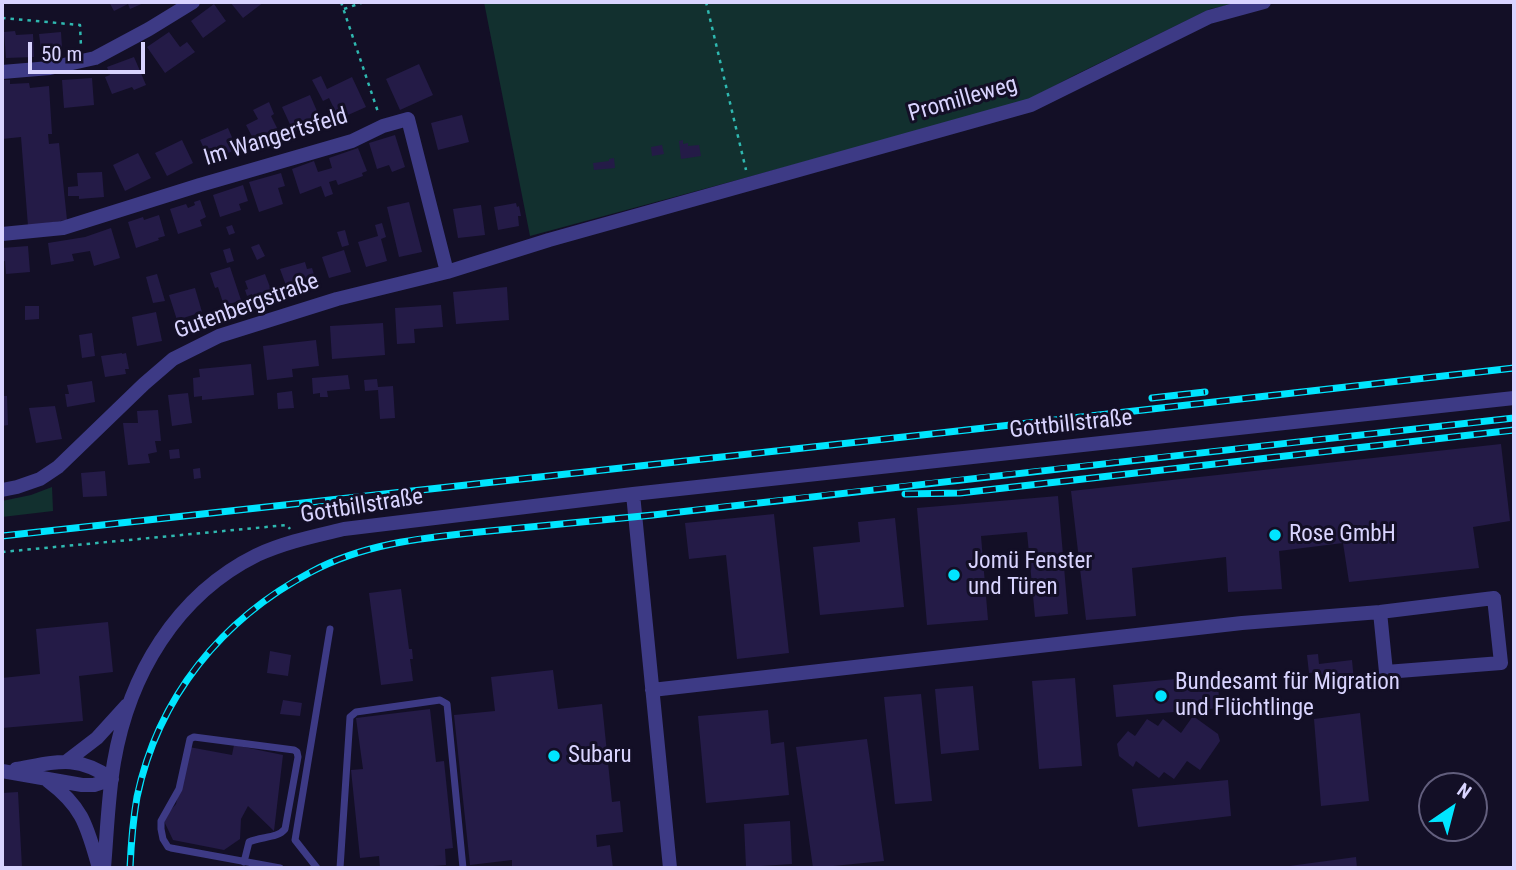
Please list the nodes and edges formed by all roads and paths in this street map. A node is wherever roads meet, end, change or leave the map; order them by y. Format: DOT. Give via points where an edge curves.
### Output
graph roads {
  1 [pos="193,2"];
  2 [pos="341,2"];
  3 [pos="364,2"];
  4 [pos="706,2"];
  5 [pos="1264,2"];
  6 [pos="344,9"];
  7 [pos="2,18"];
  8 [pos="81,61"];
  9 [pos="2,72"];
  10 [pos="383,125"];
  11 [pos="749,183"];
  12 [pos="2,234"];
  13 [pos="549,240"];
  14 [pos="447,272"];
  15 [pos="1514,398"];
  16 [pos="2,490"];
  17 [pos="633,494"];
  18 [pos="298,540"];
  19 [pos="2,552"];
  20 [pos="1380,612"];
  21 [pos="330,629"];
  22 [pos="652,690"];
  23 [pos="131,700"];
  24 [pos="67,761"];
  25 [pos="5,771"];
  26 [pos="44,778"];
  27 [pos="112,779"];
  28 [pos="244,862"];
  29 [pos="101,868"];
  30 [pos="280,868"];
  31 [pos="317,868"];
  32 [pos="340,868"];
  33 [pos="463,868"];
  34 [pos="670,868"];
  1 -- 8 [label="street" via="95,58"];
  2 -- 6 [label="path"];
  3 -- 6 [label="path"];
  4 -- 11 [label="path"];
  5 -- 11 [label="street, Promilleweg" via="1209,17 1031,104"];
  6 -- 10 [label="path"];
  7 -- 8 [label="path" via="80,25"];
  8 -- 9 [label="street"];
  10 -- 12 [label="street, Im Wangertsfeld" via="352,141 63,228"];
  10 -- 14 [label="street, Im Wangertsfeld" via="408,119"];
  11 -- 13 [label="street, Promilleweg"];
  13 -- 14 [label="street, Gutenbergstraße"];
  14 -- 16 [label="street, Gutenbergstraße" via="337,299 201,344 173,359 58,467 40,479"];
  15 -- 17 [label="street, Gottbillstraße"];
  17 -- 18 [label="street, Gottbillstraße" via="344,529"];
  17 -- 22 [label="street"];
  18 -- 19 [label="path" via="287,524"];
  18 -- 23 [label="street, Gottbillstraße" via="239,566 189,605 155,649"];
  20 -- 20 [label="street" via="1494,598 1501,663 1386,673"];
  20 -- 22 [label="street" via="1242,623"];
  21 -- 31 [label="lane" via="295,840"];
  22 -- 34 [label="street"];
  23 -- 24 [label="street" via="97,738"];
  23 -- 27 [label="street, Gottbillstraße"];
  24 -- 25 [label="street"];
  24 -- 27 [label="street" via="92,767"];
  25 -- 26 [label="street"];
  26 -- 27 [label="street" via="88,785"];
  26 -- 29 [label="street" via="81,814"];
  27 -- 29 [label="street, Gottbillstraße"];
  28 -- 28 [label="lane" via="171,848 163,839 161,821 179,789 194,737 297,752 285,829 249,842"];
  28 -- 30 [label="lane"];
  32 -- 33 [label="lane" via="350,717 356,712 440,700 447,704"];
}
